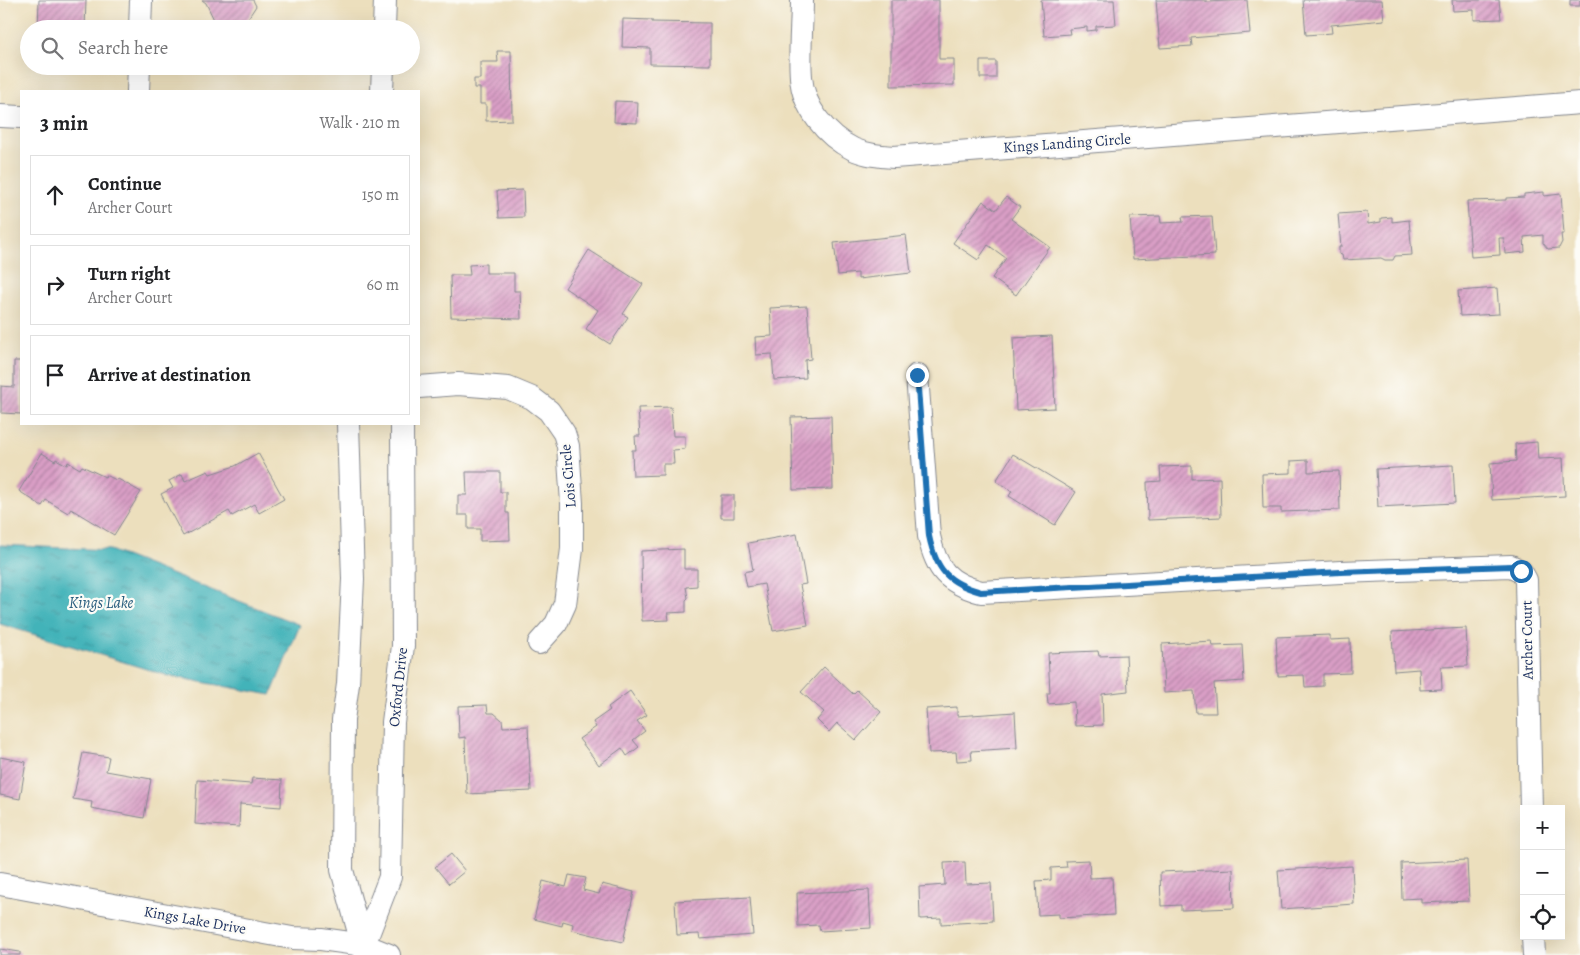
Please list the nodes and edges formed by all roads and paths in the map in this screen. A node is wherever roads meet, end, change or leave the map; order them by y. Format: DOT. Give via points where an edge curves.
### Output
graph roads {
  1 [pos="141,0"];
  2 [pos="385,0"];
  3 [pos="802,0"];
  4 [pos="140,20"];
  5 [pos="384,20"];
  6 [pos="139,75"];
  7 [pos="383,75"];
  8 [pos="138,90"];
  9 [pos="382,90"];
  10 [pos="1580,103"];
  11 [pos="0,116"];
  12 [pos="20,116"];
  13 [pos="917,375"];
  14 [pos="420,387"];
  15 [pos="348,425"];
  16 [pos="402,425"];
  17 [pos="539,643"];
  18 [pos="1531,805"];
  19 [pos="0,884"];
  20 [pos="1533,940"];
  21 [pos="364,950"];
  22 [pos="388,955"];
  23 [pos="1534,955"];
  1 -- 4 [label="street"];
  2 -- 5 [label="street"];
  3 -- 10 [label="street, Kings Landing Circle" via="801,78 807,101 818,121 834,138 875,156"];
  6 -- 8 [label="street"];
  7 -- 9 [label="street"];
  11 -- 12 [label="street"];
  13 -- 18 [label="street, Archer Court" via="929,536 933,554 945,574 963,587 981,592 1341,572 1511,566 1521,571 1526,580"];
  14 -- 17 [label="street, Lois Circle" via="458,384 508,388 538,402 549,411 564,433 572,503 572,549 565,604 556,624"];
  15 -- 21 [label="street" via="353,579 343,720 342,870"];
  16 -- 21 [label="street, Oxford Drive" via="403,646 392,722 390,877"];
  19 -- 21 [label="street, Kings Lake Drive"];
  20 -- 23 [label="street"];
  21 -- 22 [label="street, Kings Lake Drive"];
}
